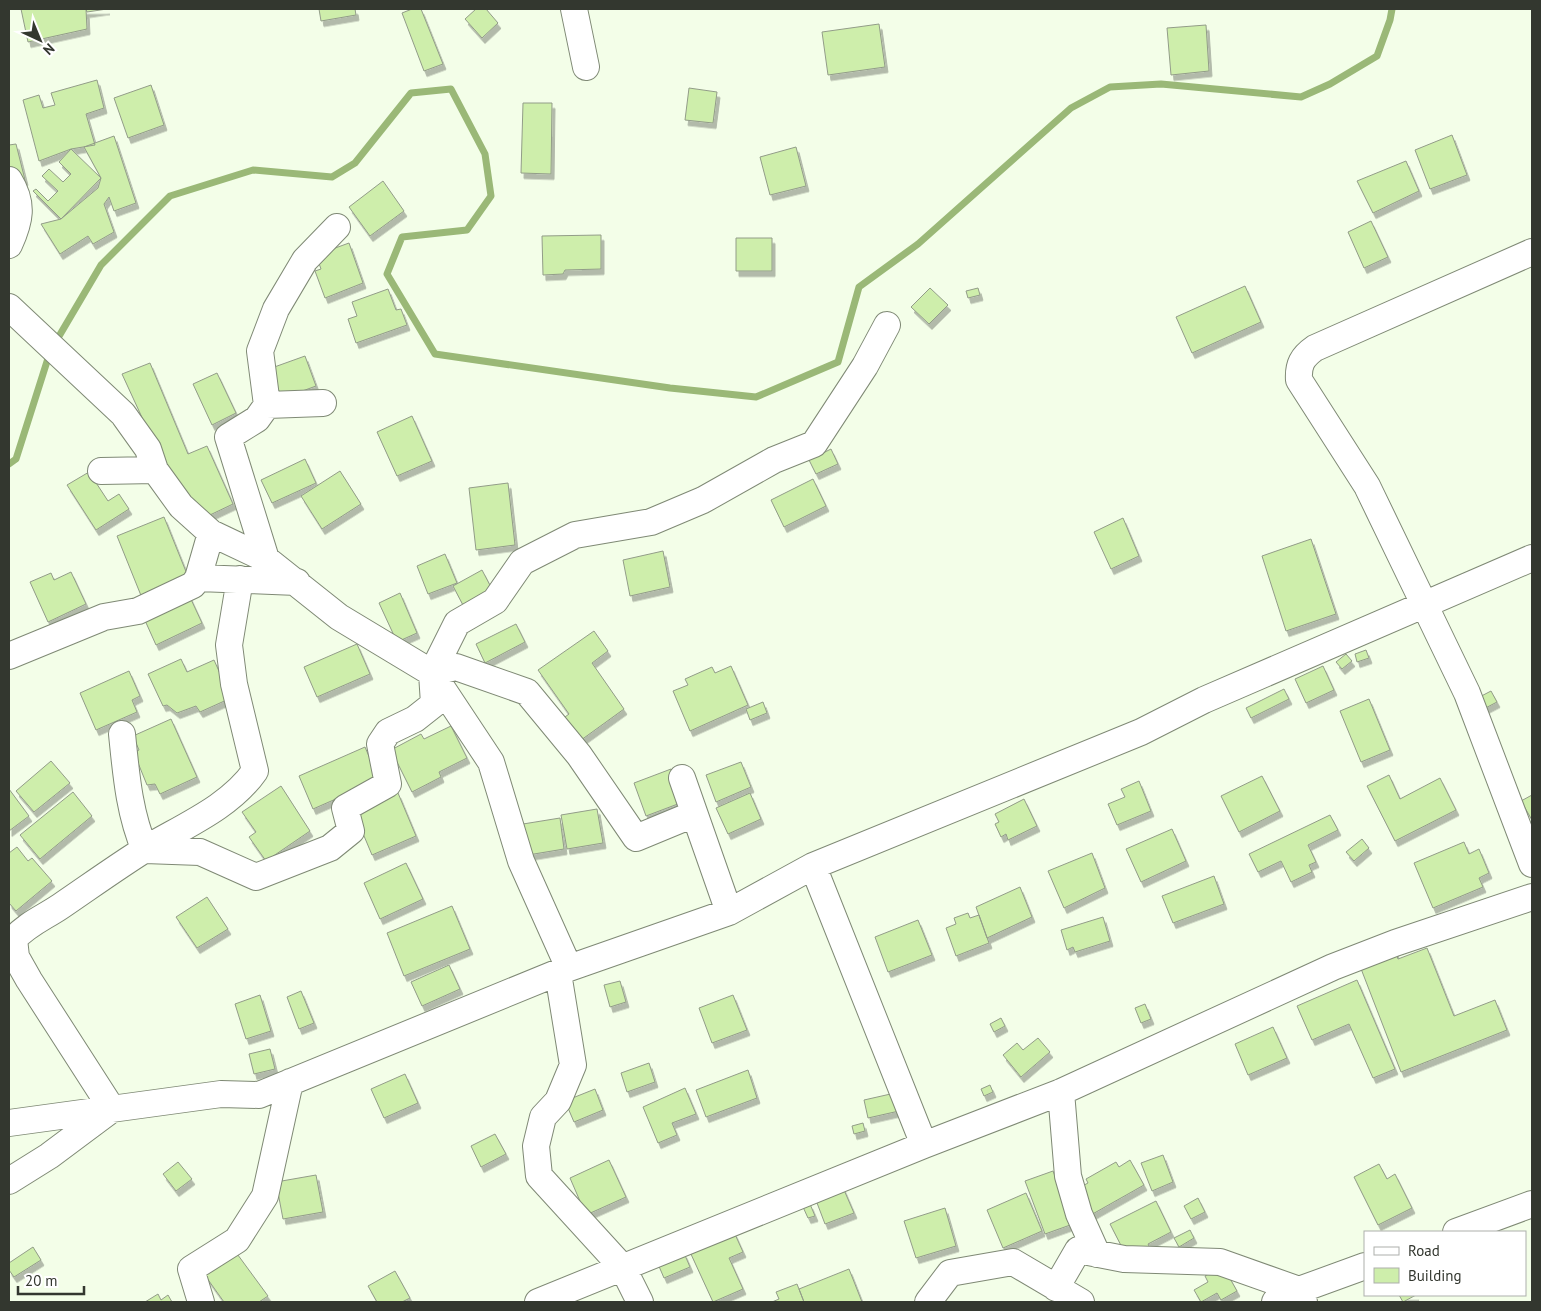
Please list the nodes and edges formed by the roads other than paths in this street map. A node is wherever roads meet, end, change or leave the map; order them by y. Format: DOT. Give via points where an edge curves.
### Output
graph roads {
  1 [pos="574,9"];
  2 [pos="586,67"];
  3 [pos="12,197"];
  4 [pos="337,227"];
  5 [pos="9,245"];
  6 [pos="1532,252"];
  7 [pos="9,307"];
  8 [pos="887,325"];
  9 [pos="323,403"];
  10 [pos="267,405"];
  11 [pos="155,470"];
  12 [pos="101,471"];
  13 [pos="211,533"];
  14 [pos="1532,558"];
  15 [pos="266,559"];
  16 [pos="198,578"];
  17 [pos="240,579"];
  18 [pos="297,582"];
  19 [pos="1425,606"];
  20 [pos="9,656"];
  21 [pos="432,673"];
  22 [pos="122,734"];
  23 [pos="682,778"];
  24 [pos="694,814"];
  25 [pos="145,850"];
  26 [pos="1532,864"];
  27 [pos="813,866"];
  28 [pos="1532,897"];
  29 [pos="729,912"];
  30 [pos="564,971"];
  31 [pos="290,1082"];
  32 [pos="1061,1092"];
  33 [pos="112,1109"];
  34 [pos="9,1123"];
  35 [pos="924,1145"];
  36 [pos="9,1180"];
  37 [pos="1532,1204"];
  38 [pos="1459,1231"];
  39 [pos="1097,1254"];
  40 [pos="1364,1266"];
  41 [pos="623,1268"];
  42 [pos="1056,1288"];
  43 [pos="1301,1296"];
  44 [pos="201,1302"];
  45 [pos="538,1302"];
  46 [pos="640,1302"];
  47 [pos="928,1302"];
  48 [pos="1081,1302"];
  49 [pos="1275,1302"];
  1 -- 2 [label="street"];
  3 -- 5 [label="street" via="19,222"];
  4 -- 10 [label="street" via="305,260 276,309 260,351"];
  6 -- 19 [label="street" via="1315,348 1302,360 1299,380 1367,486"];
  7 -- 11 [label="street" via="123,414 148,449"];
  8 -- 21 [label="street" via="865,366 814,444 774,460 703,500 650,522 575,535 522,562 495,601 456,623"];
  9 -- 10 [label="street"];
  10 -- 15 [label="street" via="258,419 228,437"];
  11 -- 12 [label="street"];
  11 -- 13 [label="street" via="181,506"];
  13 -- 15 [label="street"];
  13 -- 16 [label="street"];
  14 -- 19 [label="street"];
  15 -- 18 [label="street"];
  16 -- 17 [label="street"];
  16 -- 20 [label="street" via="193,585 138,611 104,616"];
  17 -- 18 [label="street"];
  17 -- 25 [label="street" via="229,645 234,684 255,771 222,803"];
  18 -- 21 [label="street" via="339,617"];
  19 -- 26 [label="street" via="1467,693"];
  19 -- 27 [label="street" via="1204,700 1141,732"];
  21 -- 24 [label="street" via="456,666 527,692 579,755 636,838"];
  21 -- 25 [label="street" via="434,704 415,720 388,732 380,744 388,784 345,808 351,831 330,848 256,877 200,852"];
  21 -- 30 [label="street" via="491,762 521,861"];
  22 -- 25 [label="street" via="128,794"];
  23 -- 24 [label="street"];
  24 -- 29 [label="street"];
  25 -- 33 [label="street" via="24,927 14,938 16,957 29,980"];
  27 -- 29 [label="street"];
  27 -- 35 [label="street"];
  28 -- 32 [label="street" via="1395,943 1333,968"];
  29 -- 30 [label="street"];
  30 -- 31 [label="street"];
  30 -- 41 [label="street" via="573,1065 558,1101 543,1117 536,1146 539,1176"];
  31 -- 33 [label="street" via="259,1095 221,1094"];
  31 -- 44 [label="street" via="265,1196 237,1240 191,1269"];
  32 -- 35 [label="street"];
  32 -- 39 [label="street" via="1068,1176 1079,1214"];
  33 -- 34 [label="street"];
  33 -- 36 [label="street" via="49,1156"];
  35 -- 41 [label="street"];
  37 -- 38 [label="street"];
  39 -- 42 [label="street" via="1078,1250"];
  39 -- 43 [label="street" via="1124,1259 1220,1262"];
  40 -- 43 [label="street"];
  41 -- 45 [label="street"];
  41 -- 46 [label="street"];
  42 -- 47 [label="street" via="1013,1262 950,1273"];
  42 -- 48 [label="street"];
  43 -- 49 [label="street"];
}
